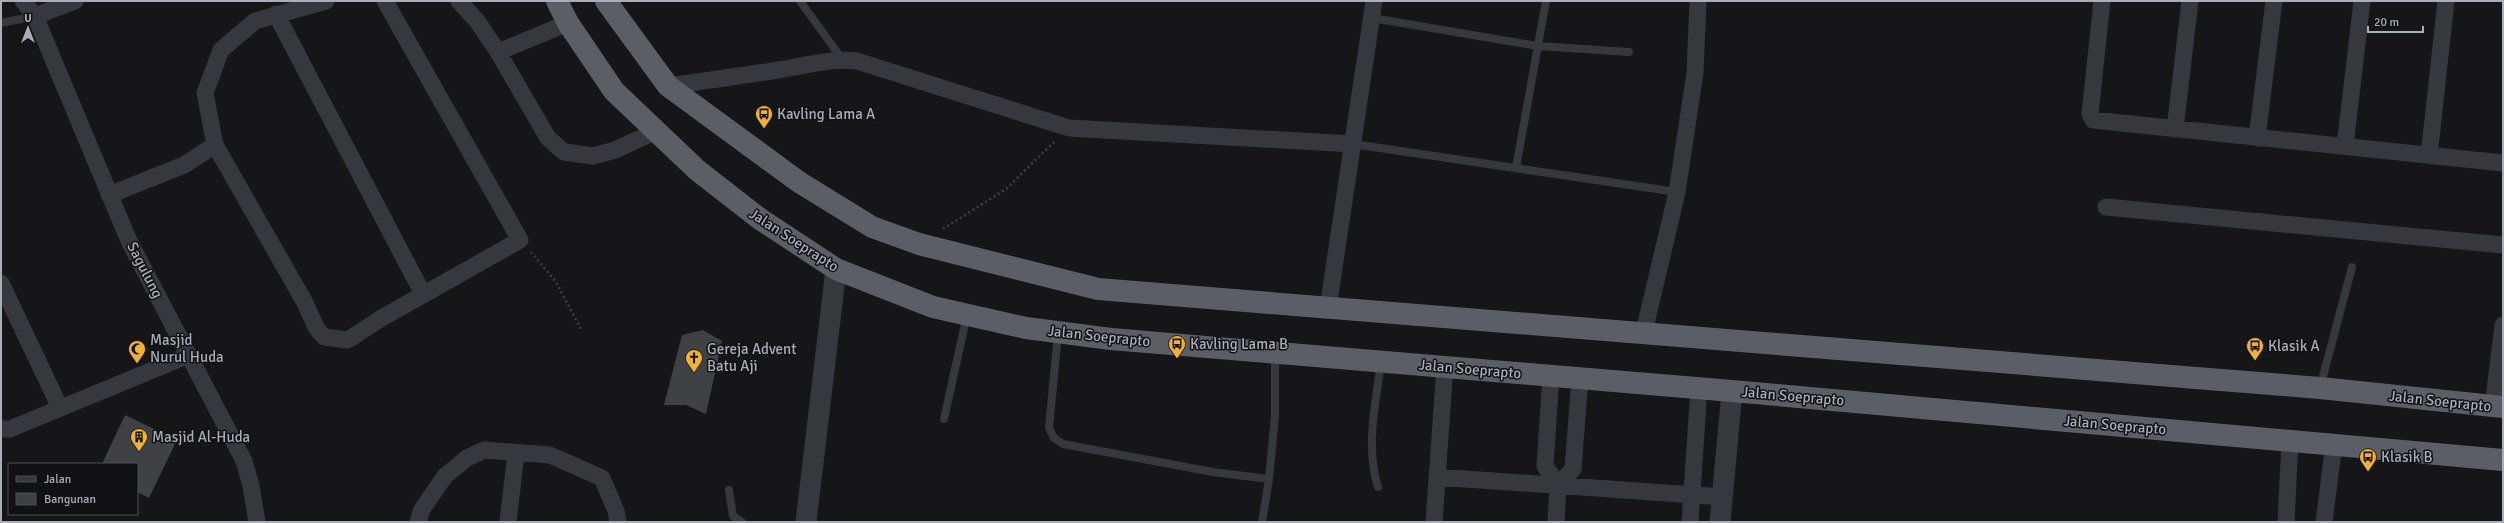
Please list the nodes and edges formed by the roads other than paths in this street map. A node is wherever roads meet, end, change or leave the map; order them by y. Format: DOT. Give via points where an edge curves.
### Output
graph roads {
  1 [pos="23,1"];
  2 [pos="75,1"];
  3 [pos="326,1"];
  4 [pos="385,1"];
  5 [pos="459,1"];
  6 [pos="557,1"];
  7 [pos="606,1"];
  8 [pos="800,1"];
  9 [pos="1374,1"];
  10 [pos="1546,1"];
  11 [pos="1698,1"];
  12 [pos="2102,1"];
  13 [pos="2190,1"];
  14 [pos="2274,1"];
  15 [pos="2362,1"];
  16 [pos="2446,1"];
  17 [pos="276,14"];
  18 [pos="35,16"];
  19 [pos="1372,18"];
  20 [pos="1,23"];
  21 [pos="568,23"];
  22 [pos="1538,46"];
  23 [pos="498,52"];
  24 [pos="1629,52"];
  25 [pos="842,59"];
  26 [pos="668,86"];
  27 [pos="2175,129"];
  28 [pos="656,131"];
  29 [pos="2257,138"];
  30 [pos="1352,144"];
  31 [pos="215,145"];
  32 [pos="2344,146"];
  33 [pos="2429,156"];
  34 [pos="2503,163"];
  35 [pos="1516,168"];
  36 [pos="1677,192"];
  37 [pos="109,194"];
  38 [pos="2106,207"];
  39 [pos="2503,246"];
  40 [pos="2352,267"];
  41 [pos="836,269"];
  42 [pos="1,283"];
  43 [pos="423,294"];
  44 [pos="1328,308"];
  45 [pos="967,314"];
  46 [pos="2503,325"];
  47 [pos="1058,332"];
  48 [pos="1644,332"];
  49 [pos="1275,352"];
  50 [pos="189,355"];
  51 [pos="1382,361"];
  52 [pos="1445,366"];
  53 [pos="1550,376"];
  54 [pos="1580,378"];
  55 [pos="1699,388"];
  56 [pos="2320,388"];
  57 [pos="1732,391"];
  58 [pos="2498,407"];
  59 [pos="60,408"];
  60 [pos="944,419"];
  61 [pos="1,429"];
  62 [pos="2290,441"];
  63 [pos="2334,444"];
  64 [pos="516,453"];
  65 [pos="2503,460"];
  66 [pos="1437,477"];
  67 [pos="1269,479"];
  68 [pos="1558,486"];
  69 [pos="1378,487"];
  70 [pos="729,490"];
  71 [pos="1692,495"];
  72 [pos="1723,497"];
  73 [pos="257,522"];
  74 [pos="418,522"];
  75 [pos="508,522"];
  76 [pos="618,522"];
  77 [pos="742,522"];
  78 [pos="806,522"];
  79 [pos="1262,522"];
  80 [pos="1434,522"];
  81 [pos="1556,522"];
  82 [pos="1690,522"];
  83 [pos="1720,522"];
  84 [pos="2286,522"];
  85 [pos="2324,522"];
  1 -- 18 [label="street, Sagulung"];
  2 -- 18 [label="street"];
  3 -- 17 [label="street"];
  4 -- 43 [label="street" via="520,240"];
  5 -- 23 [label="street" via="477,21"];
  6 -- 21 [label="highway, Jalan Soeprapto"];
  7 -- 26 [label="highway, Jalan Soeprapto"];
  8 -- 25 [label="lane"];
  9 -- 19 [label="street"];
  10 -- 22 [label="lane"];
  11 -- 36 [label="street" via="1695,73"];
  12 -- 27 [label="street" via="2090,118 2096,121"];
  13 -- 27 [label="street"];
  14 -- 29 [label="street"];
  15 -- 32 [label="street"];
  16 -- 33 [label="street"];
  17 -- 31 [label="street" via="255,21 221,50 205,93"];
  17 -- 43 [label="street"];
  18 -- 20 [label="lane"];
  18 -- 37 [label="street, Sagulung"];
  19 -- 22 [label="lane"];
  19 -- 30 [label="street"];
  21 -- 23 [label="street"];
  21 -- 28 [label="highway, Jalan Soeprapto" via="614,91"];
  22 -- 24 [label="lane"];
  22 -- 35 [label="lane"];
  23 -- 28 [label="street" via="548,138 564,152 593,156 615,150"];
  25 -- 26 [label="street"];
  25 -- 30 [label="street" via="857,61 947,88 1069,128"];
  26 -- 44 [label="highway, Jalan Soeprapto" via="799,182 872,227 919,244 1098,289"];
  27 -- 29 [label="street"];
  28 -- 41 [label="highway, Jalan Soeprapto" via="697,170 760,219"];
  29 -- 32 [label="street"];
  30 -- 35 [label="lane"];
  30 -- 44 [label="street"];
  31 -- 37 [label="street" via="184,165"];
  31 -- 43 [label="street" via="317,329 324,337 348,340"];
  32 -- 33 [label="street"];
  33 -- 34 [label="street"];
  35 -- 36 [label="lane"];
  36 -- 48 [label="street"];
  37 -- 50 [label="street, Sagulung" via="129,241"];
  38 -- 39 [label="street"];
  40 -- 56 [label="lane"];
  41 -- 45 [label="highway, Jalan Soeprapto" via="933,307"];
  41 -- 78 [label="street"];
  42 -- 59 [label="street"];
  44 -- 48 [label="highway, Jalan Soeprapto"];
  45 -- 47 [label="highway, Jalan Soeprapto" via="1026,328"];
  45 -- 60 [label="lane"];
  46 -- 58 [label="street"];
  47 -- 49 [label="highway, Jalan Soeprapto" via="1111,339"];
  47 -- 67 [label="lane" via="1049,428 1054,438 1063,444 1198,470"];
  48 -- 56 [label="highway, Jalan Soeprapto"];
  49 -- 51 [label="highway, Jalan Soeprapto"];
  49 -- 67 [label="lane" via="1275,416"];
  50 -- 59 [label="street"];
  50 -- 73 [label="street, Sagulung" via="244,461"];
  51 -- 52 [label="highway, Jalan Soeprapto"];
  51 -- 69 [label="lane" via="1371,460"];
  52 -- 53 [label="highway, Jalan Soeprapto"];
  52 -- 66 [label="street"];
  53 -- 54 [label="highway, Jalan Soeprapto"];
  53 -- 68 [label="street" via="1545,466"];
  54 -- 55 [label="highway, Jalan Soeprapto"];
  54 -- 68 [label="street" via="1573,469"];
  55 -- 57 [label="highway, Jalan Soeprapto"];
  55 -- 71 [label="street"];
  56 -- 58 [label="highway, Jalan Soeprapto"];
  57 -- 62 [label="highway, Jalan Soeprapto"];
  57 -- 72 [label="street"];
  59 -- 61 [label="street" via="10,429"];
  62 -- 63 [label="highway, Jalan Soeprapto"];
  62 -- 84 [label="street"];
  63 -- 65 [label="highway, Jalan Soeprapto"];
  63 -- 85 [label="street"];
  64 -- 74 [label="street" via="484,450 467,458 445,476 422,509"];
  64 -- 75 [label="street"];
  64 -- 76 [label="street" via="550,456 602,478"];
  66 -- 68 [label="street"];
  66 -- 80 [label="street"];
  67 -- 79 [label="lane"];
  68 -- 71 [label="street"];
  68 -- 81 [label="street"];
  70 -- 77 [label="lane" via="733,516"];
  71 -- 72 [label="street"];
  71 -- 82 [label="street"];
  72 -- 83 [label="street"];
}
